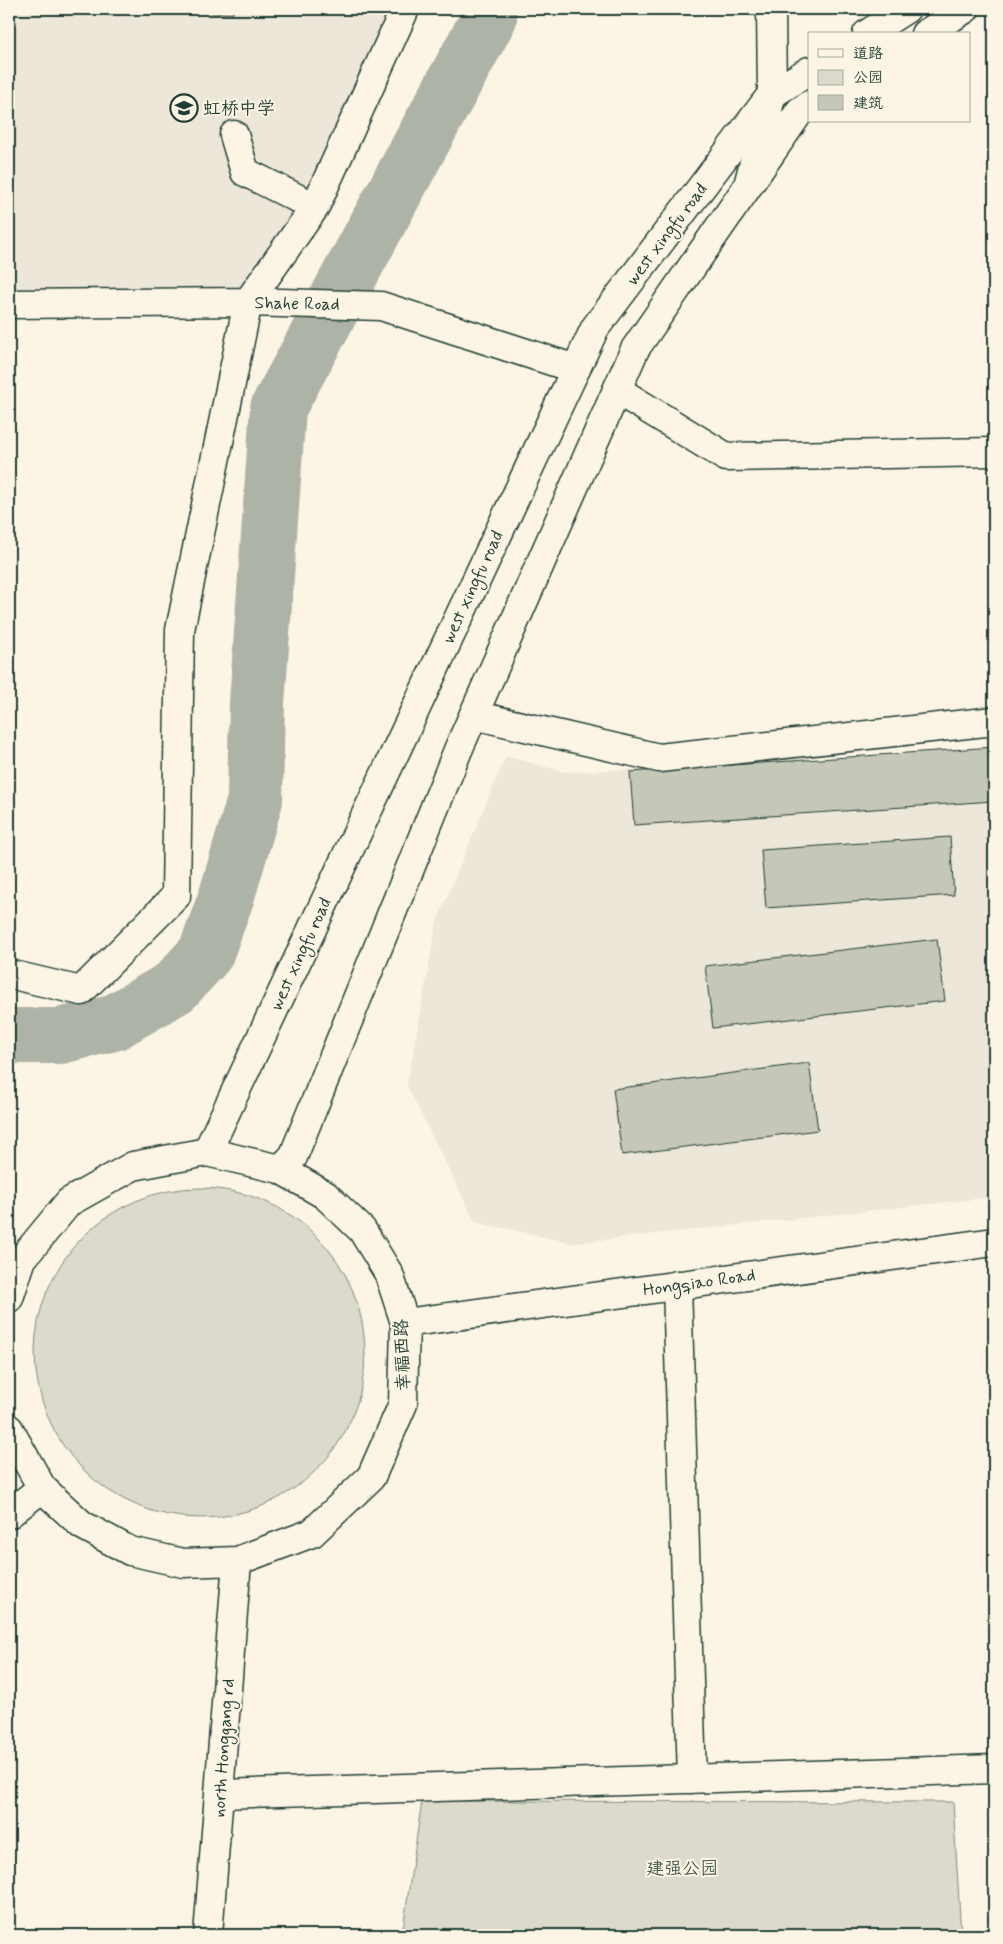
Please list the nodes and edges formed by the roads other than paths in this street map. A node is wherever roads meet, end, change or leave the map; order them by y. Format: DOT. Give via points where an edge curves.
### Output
graph roads {
  1 [pos="405,9"];
  2 [pos="771,9"];
  3 [pos="906,9"];
  4 [pos="965,9"];
  5 [pos="870,32"];
  6 [pos="928,32"];
  7 [pos="808,72"];
  8 [pos="772,94"];
  9 [pos="808,106"];
  10 [pos="234,135"];
  11 [pos="746,188"];
  12 [pos="315,207"];
  13 [pos="248,302"];
  14 [pos="9,304"];
  15 [pos="576,369"];
  16 [pos="617,390"];
  17 [pos="994,452"];
  18 [pos="474,715"];
  19 [pos="994,721"];
  20 [pos="9,974"];
  21 [pos="207,1152"];
  22 [pos="280,1169"];
  23 [pos="994,1242"];
  24 [pos="677,1285"];
  25 [pos="9,1298"];
  26 [pos="405,1323"];
  27 [pos="9,1429"];
  28 [pos="42,1488"];
  29 [pos="9,1514"];
  30 [pos="237,1561"];
  31 [pos="994,1769"];
  32 [pos="692,1779"];
  33 [pos="220,1794"];
  34 [pos="208,1935"];
  1 -- 12 [label="main road"];
  2 -- 8 [label="main road"];
  3 -- 5 [label="main road"];
  4 -- 6 [label="main road"];
  7 -- 8 [label="main road, west xingfu road"];
  8 -- 11 [label="main road"];
  8 -- 15 [label="main road, west xingfu road" via="595,328"];
  9 -- 11 [label="main road" via="800,111"];
  10 -- 12 [label="main road" via="245,172"];
  11 -- 16 [label="main road" via="635,349"];
  12 -- 13 [label="main road"];
  13 -- 14 [label="main road, Shahe Road"];
  13 -- 15 [label="main road, Shahe Road" via="381,306"];
  13 -- 20 [label="main road" via="180,630 176,896 81,992"];
  15 -- 21 [label="main road, west xingfu road"];
  16 -- 17 [label="main road" via="726,457"];
  16 -- 18 [label="main road"];
  18 -- 19 [label="main road" via="659,758"];
  18 -- 22 [label="main road" via="293,1157"];
  21 -- 22 [label="main road, 幸福西路"];
  21 -- 25 [label="main road, 幸福西路" via="133,1166 69,1202 22,1259"];
  22 -- 26 [label="main road, 幸福西路" via="325,1195 362,1230 389,1274"];
  23 -- 24 [label="main road, Hongqiao Road"];
  24 -- 26 [label="main road, Hongqiao Road"];
  24 -- 32 [label="main road"];
  26 -- 30 [label="main road, 幸福西路" via="404,1404 371,1477 312,1533"];
  27 -- 28 [label="main road, 幸福西路"];
  28 -- 29 [label="main road"];
  28 -- 30 [label="main road, 幸福西路" via="82,1525 130,1551 183,1563"];
  30 -- 33 [label="main road, north Honggang rd"];
  31 -- 32 [label="main road"];
  32 -- 33 [label="main road"];
  33 -- 34 [label="main road, north Honggang rd"];
}
